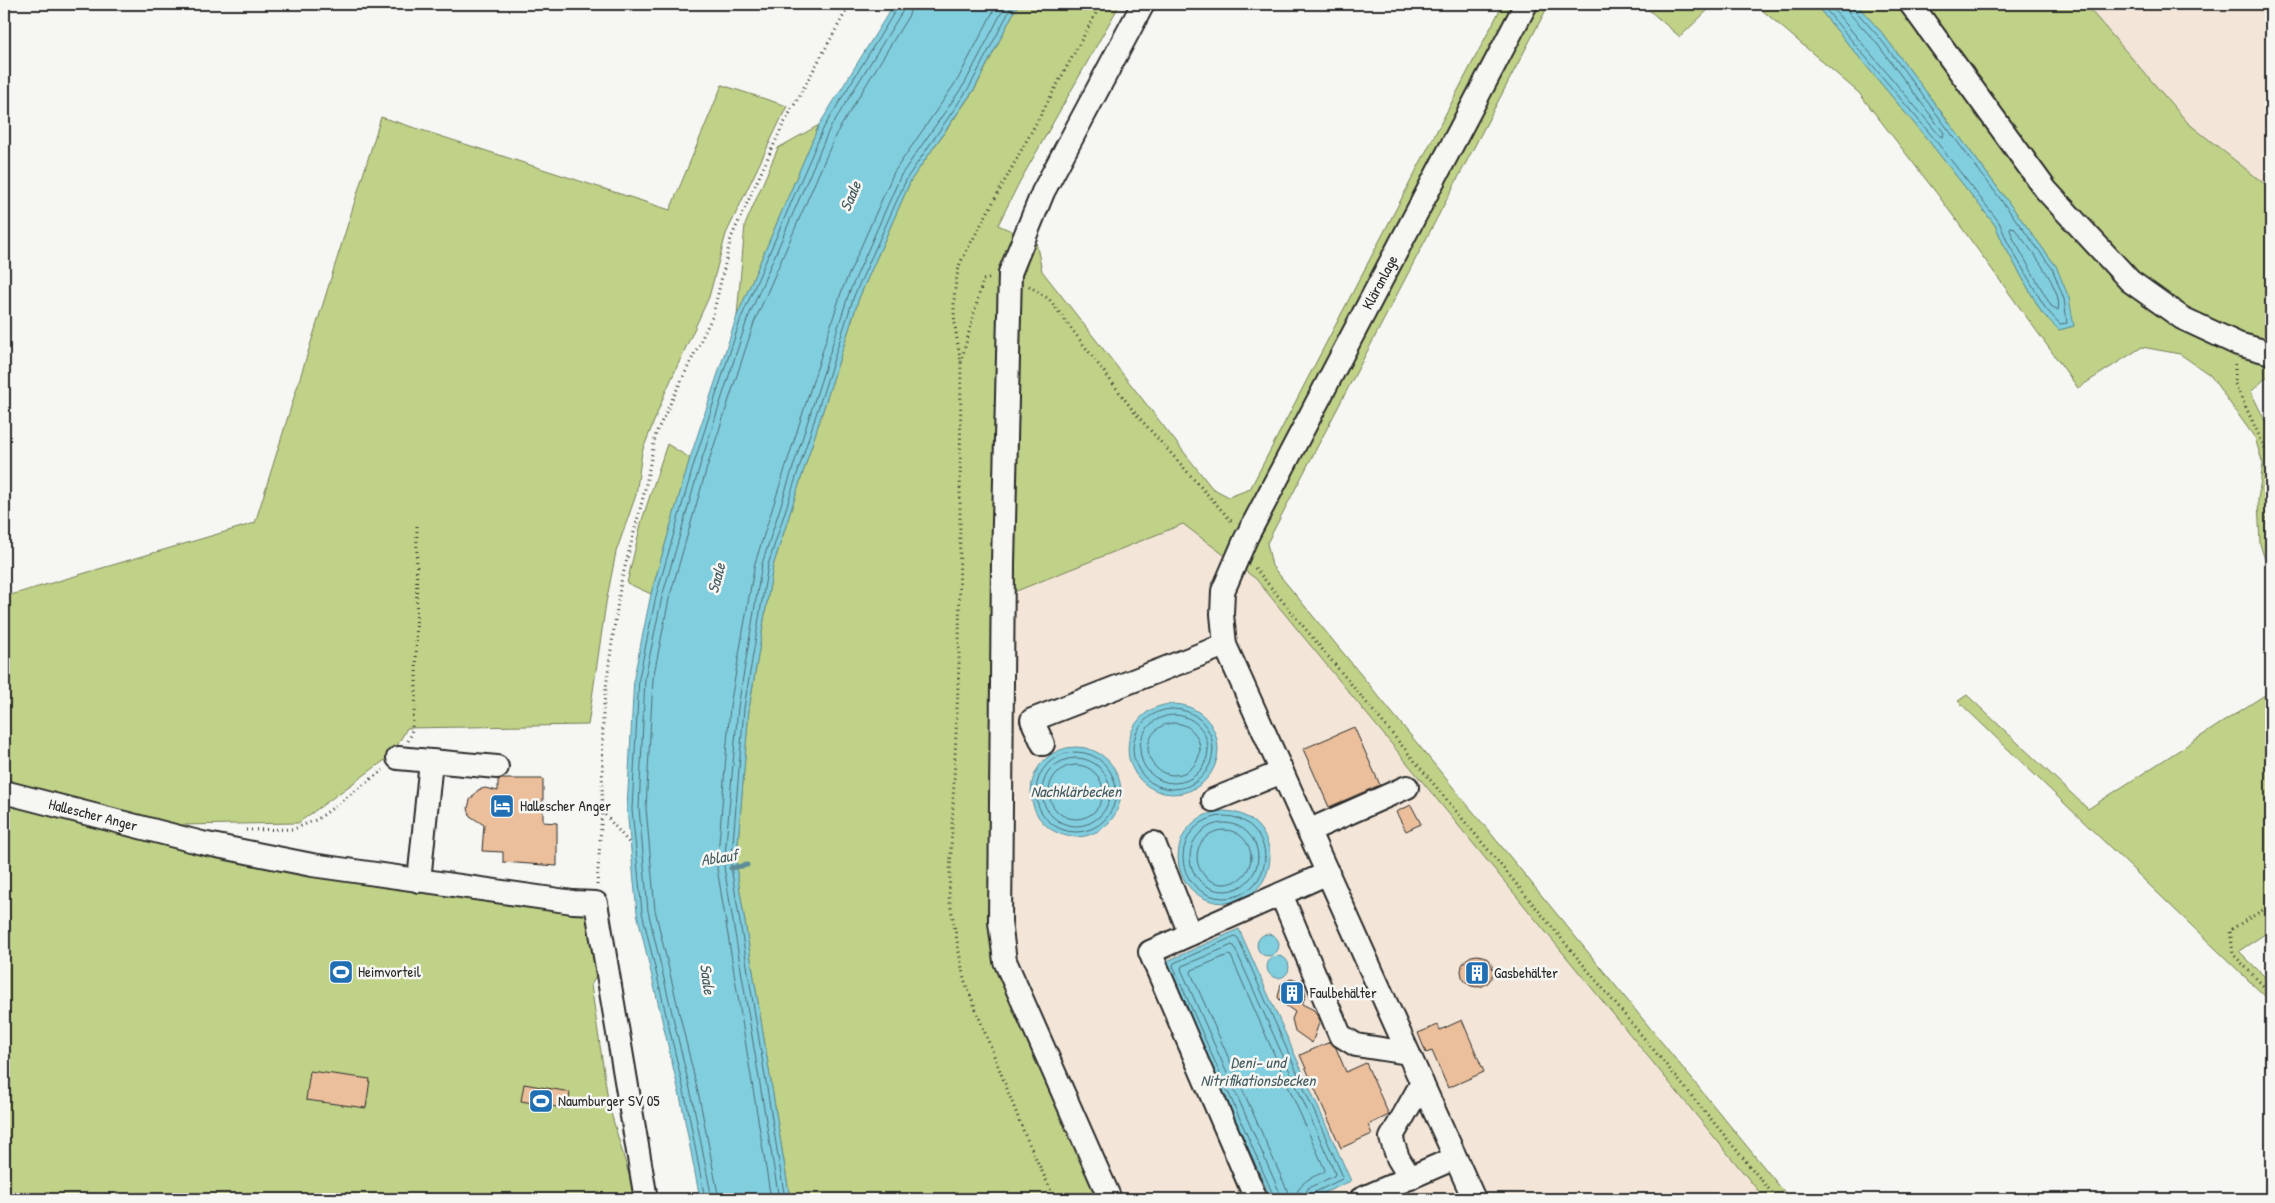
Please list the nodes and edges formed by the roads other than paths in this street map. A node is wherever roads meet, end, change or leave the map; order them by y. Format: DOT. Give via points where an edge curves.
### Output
graph roads {
  1 [pos="1143,4"];
  2 [pos="1526,4"];
  3 [pos="1911,4"];
  4 [pos="2271,353"];
  5 [pos="1225,645"];
  6 [pos="1043,744"];
  7 [pos="398,758"];
  8 [pos="432,761"];
  9 [pos="497,766"];
  10 [pos="1282,772"];
  11 [pos="1407,787"];
  12 [pos="4,792"];
  13 [pos="1213,800"];
  14 [pos="1308,830"];
  15 [pos="1154,842"];
  16 [pos="1328,874"];
  17 [pos="419,881"];
  18 [pos="1281,894"];
  19 [pos="1190,934"];
  20 [pos="1408,1053"];
  21 [pos="1422,1083"];
  22 [pos="1455,1158"];
  23 [pos="1410,1178"];
  24 [pos="646,1199"];
  25 [pos="1110,1199"];
  26 [pos="1256,1199"];
  27 [pos="1361,1199"];
  28 [pos="1474,1199"];
  1 -- 25 [label="street" via="1043,192 1010,273 1003,563 1000,922 1005,961"];
  2 -- 5 [label="street, Kläranlage" via="1234,563 1223,591"];
  3 -- 4 [label="street" via="2046,190 2130,281 2182,318 2238,344"];
  5 -- 6 [label="street" via="1032,720"];
  5 -- 10 [label="street, Kläranlage"];
  7 -- 8 [label="street"];
  8 -- 9 [label="street"];
  8 -- 17 [label="street"];
  10 -- 13 [label="street"];
  10 -- 14 [label="street, Kläranlage"];
  11 -- 14 [label="street"];
  12 -- 17 [label="street, Hallescher Anger" via="202,843 312,865"];
  14 -- 16 [label="street, Kläranlage"];
  15 -- 19 [label="street"];
  16 -- 18 [label="street"];
  16 -- 20 [label="street, Kläranlage"];
  17 -- 24 [label="street, Hallescher Anger" via="596,903"];
  18 -- 19 [label="street"];
  18 -- 20 [label="street" via="1340,1035 1356,1045"];
  19 -- 26 [label="street" via="1150,952"];
  20 -- 21 [label="street, Kläranlage"];
  21 -- 22 [label="street, Kläranlage"];
  21 -- 23 [label="street" via="1391,1138"];
  22 -- 23 [label="street"];
  22 -- 28 [label="street, Kläranlage"];
  23 -- 27 [label="street"];
}
